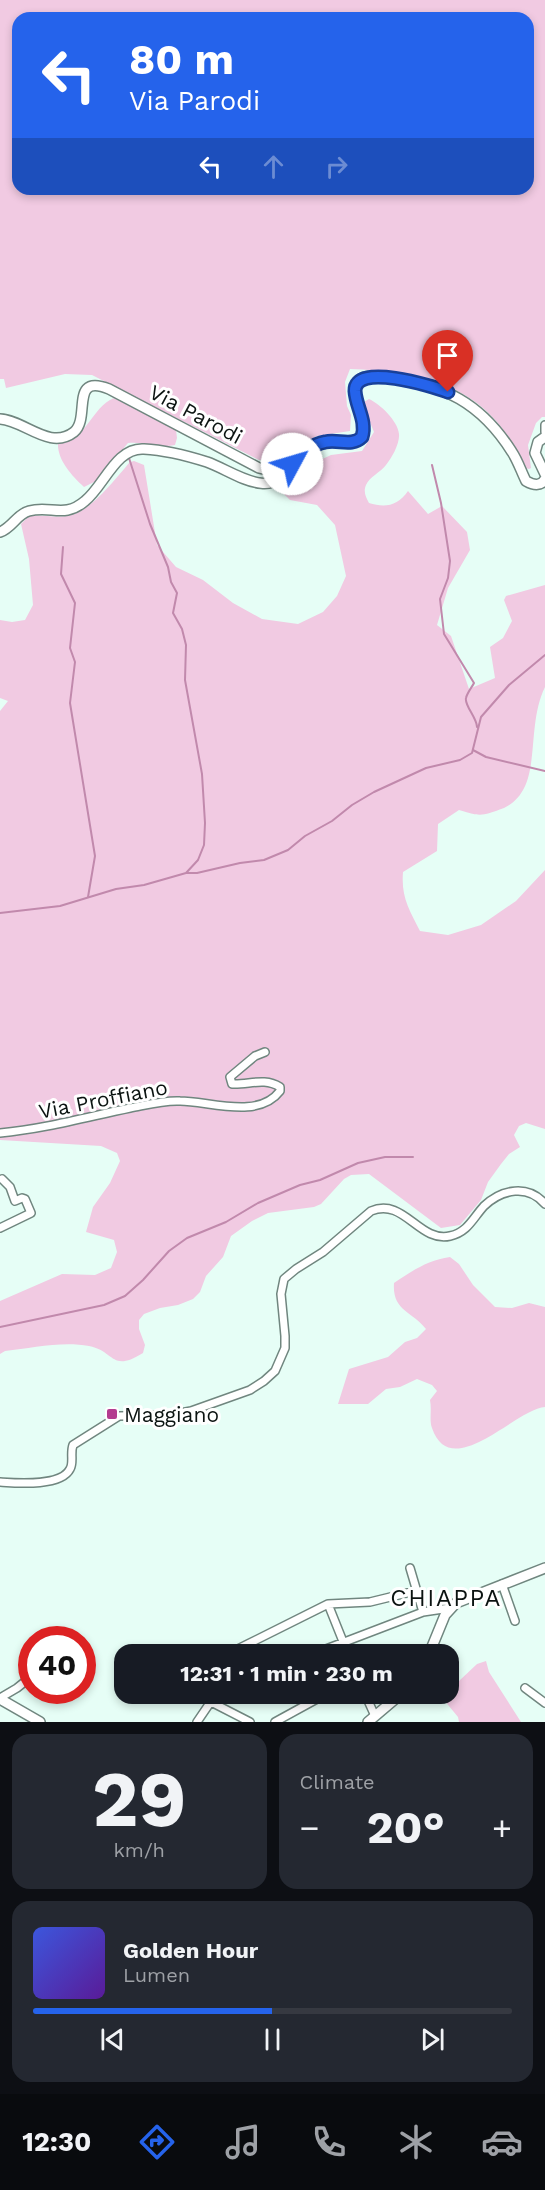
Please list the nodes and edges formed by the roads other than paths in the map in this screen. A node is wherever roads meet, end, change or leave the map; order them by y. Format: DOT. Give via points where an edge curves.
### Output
graph roads {
  1 [pos="0,419"];
  2 [pos="545,425"];
  3 [pos="545,432"];
  4 [pos="545,437"];
  5 [pos="292,464"];
  6 [pos="545,474"];
  7 [pos="545,479"];
  8 [pos="0,532"];
  9 [pos="266,1052"];
  10 [pos="0,1133"];
  11 [pos="2,1179"];
  12 [pos="545,1204"];
  13 [pos="0,1228"];
  14 [pos="0,1482"];
  15 [pos="410,1568"];
  16 [pos="545,1568"];
  17 [pos="502,1584"];
  18 [pos="415,1591"];
  19 [pos="328,1604"];
  20 [pos="450,1608"];
  21 [pos="423,1612"];
  22 [pos="515,1621"];
  23 [pos="248,1644"];
  24 [pos="343,1644"];
  25 [pos="433,1644"];
  26 [pos="18,1687"];
  27 [pos="525,1688"];
  28 [pos="0,1699"];
  29 [pos="545,1703"];
  30 [pos="210,1704"];
  31 [pos="215,1704"];
  32 [pos="300,1704"];
  33 [pos="367,1704"];
  34 [pos="389,1704"];
  35 [pos="371,1719"];
  36 [pos="40,1722"];
  37 [pos="197,1722"];
  38 [pos="250,1722"];
  39 [pos="275,1722"];
  1 -- 5 [label="street, Via Parodi" via="45,437 66,436 78,427 85,391 98,386 259,468 274,471"];
  2 -- 3 [label="street"];
  4 -- 6 [label="street" via="536,445 535,453"];
  5 -- 7 [label="street, Via Parodi" via="319,443 360,440 364,427 355,389 362,378 375,377 433,386 468,402 513,453 526,481 537,485"];
  5 -- 8 [label="street" via="279,480 257,483 206,462 135,449 121,458 85,502 67,512 29,511"];
  9 -- 10 [label="street, Via Proffiano" via="230,1077 231,1084 262,1081 280,1087 276,1096 259,1104 223,1107 180,1101"];
  11 -- 13 [label="street" via="15,1201 25,1199 31,1213"];
  12 -- 14 [label="street" via="529,1192 504,1193 483,1207 468,1228 448,1236 420,1227 396,1209 371,1211 284,1279 281,1294 285,1348 275,1371 264,1381 250,1390 190,1411 118,1416 73,1445 71,1468 66,1474 37,1484"];
  15 -- 18 [label="street"];
  16 -- 17 [label="street"];
  17 -- 20 [label="street"];
  17 -- 22 [label="street"];
  18 -- 19 [label="street" via="370,1602"];
  18 -- 21 [label="street"];
  19 -- 23 [label="street"];
  19 -- 24 [label="street"];
  20 -- 21 [label="street"];
  20 -- 25 [label="street"];
  21 -- 24 [label="street"];
  26 -- 28 [label="street"];
  27 -- 29 [label="street"];
  28 -- 36 [label="street"];
  30 -- 37 [label="street"];
  31 -- 38 [label="street"];
  32 -- 39 [label="street"];
  33 -- 35 [label="street"];
  34 -- 35 [label="street"];
}
